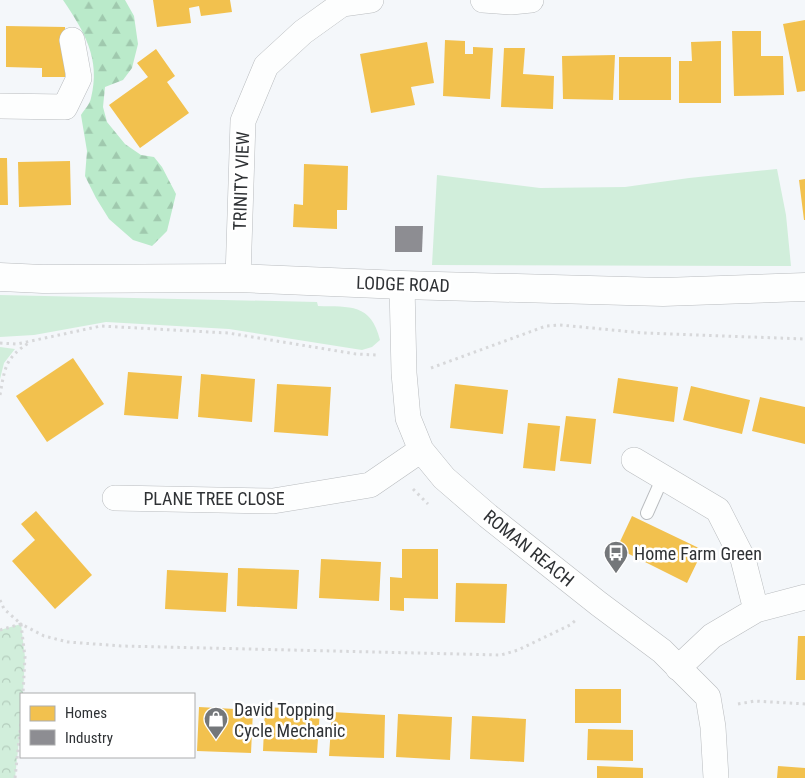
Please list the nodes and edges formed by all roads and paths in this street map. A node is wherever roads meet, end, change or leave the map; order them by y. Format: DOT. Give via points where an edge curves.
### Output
graph roads {
  1 [pos="371,0"];
  2 [pos="482,0"];
  3 [pos="532,0"];
  4 [pos="72,40"];
  5 [pos="0,106"];
  6 [pos="0,277"];
  7 [pos="238,278"];
  8 [pos="402,285"];
  9 [pos="805,287"];
  10 [pos="805,339"];
  11 [pos="32,341"];
  12 [pos="0,343"];
  13 [pos="403,355"];
  14 [pos="0,395"];
  15 [pos="0,402"];
  16 [pos="421,450"];
  17 [pos="634,460"];
  18 [pos="663,477"];
  19 [pos="115,498"];
  20 [pos="647,513"];
  21 [pos="805,597"];
  22 [pos="0,600"];
  23 [pos="599,604"];
  24 [pos="756,610"];
  25 [pos="20,624"];
  26 [pos="0,630"];
  27 [pos="678,668"];
  28 [pos="23,693"];
  29 [pos="805,704"];
  30 [pos="710,710"];
  31 [pos="20,731"];
  32 [pos="15,778"];
  33 [pos="716,778"];
  1 -- 7 [label="street, TRINITY VIEW" via="342,4 303,32 266,66 243,121"];
  2 -- 3 [label="street"];
  4 -- 5 [label="street" via="79,78 65,107"];
  6 -- 7 [label="street, LODGE ROAD"];
  7 -- 8 [label="street, LODGE ROAD"];
  8 -- 9 [label="street, LODGE ROAD" via="663,292"];
  8 -- 13 [label="street, ROMAN REACH"];
  10 -- 13 [label="path" via="644,334 560,325 546,326 428,369"];
  11 -- 12 [label="path"];
  11 -- 13 [label="path" via="101,326 228,333 356,354"];
  11 -- 14 [label="path" via="15,351 4,368"];
  13 -- 16 [label="street, ROMAN REACH" via="408,418"];
  14 -- 15 [label="path"];
  16 -- 19 [label="street, PLANE TREE CLOSE" via="370,485 273,501"];
  16 -- 23 [label="street, ROMAN REACH" via="444,478"];
  17 -- 18 [label="street"];
  18 -- 20 [label="lane"];
  18 -- 24 [label="street" via="718,510 743,559"];
  21 -- 24 [label="street"];
  22 -- 25 [label="path" via="4,609"];
  23 -- 25 [label="path" via="570,625 501,655 121,646 68,642 44,636"];
  23 -- 27 [label="street, ROMAN REACH" via="662,650"];
  24 -- 27 [label="street" via="712,636"];
  25 -- 26 [label="path"];
  25 -- 28 [label="path" via="25,657"];
  27 -- 30 [label="street, ROMAN REACH" via="708,697"];
  29 -- 30 [label="path" via="755,700"];
  30 -- 33 [label="street, ROMAN REACH"];
  31 -- 32 [label="path"];
}
